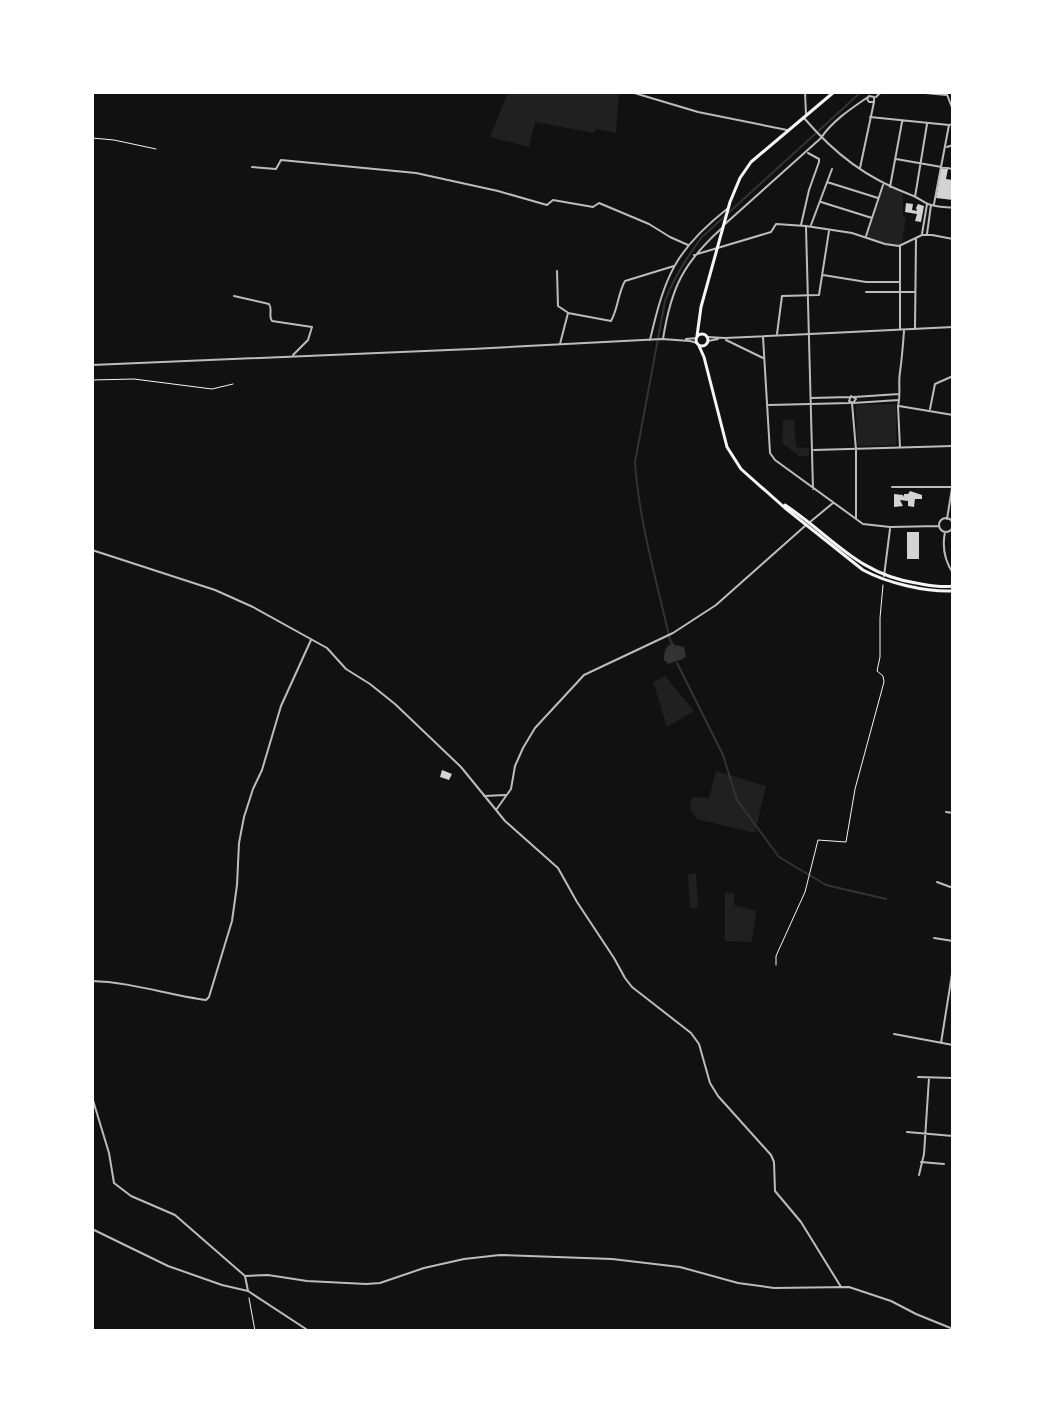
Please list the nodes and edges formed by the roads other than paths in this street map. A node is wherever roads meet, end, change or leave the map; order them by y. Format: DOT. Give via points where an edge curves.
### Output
graph roads {
  1 [pos="631,92"];
  2 [pos="805,92"];
  3 [pos="834,92"];
  4 [pos="876,92"];
  5 [pos="881,92"];
  6 [pos="915,92"];
  7 [pos="946,94"];
  8 [pos="868,97"];
  9 [pos="874,100"];
  10 [pos="953,110"];
  11 [pos="805,116"];
  12 [pos="870,117"];
  13 [pos="902,121"];
  14 [pos="927,123"];
  15 [pos="951,124"];
  16 [pos="789,131"];
  17 [pos="821,137"];
  18 [pos="953,145"];
  19 [pos="945,147"];
  20 [pos="806,152"];
  21 [pos="896,159"];
  22 [pos="920,164"];
  23 [pos="252,167"];
  24 [pos="941,167"];
  25 [pos="832,169"];
  26 [pos="859,169"];
  27 [pos="953,169"];
  28 [pos="827,182"];
  29 [pos="884,184"];
  30 [pos="890,188"];
  31 [pos="915,197"];
  32 [pos="879,199"];
  33 [pos="820,201"];
  34 [pos="927,203"];
  35 [pos="933,205"];
  36 [pos="953,208"];
  37 [pos="728,209"];
  38 [pos="872,218"];
  39 [pos="723,225"];
  40 [pos="800,226"];
  41 [pos="806,226"];
  42 [pos="811,227"];
  43 [pos="829,230"];
  44 [pos="922,235"];
  45 [pos="927,235"];
  46 [pos="866,238"];
  47 [pos="916,238"];
  48 [pos="953,239"];
  49 [pos="688,245"];
  50 [pos="900,245"];
  51 [pos="717,247"];
  52 [pos="694,255"];
  53 [pos="674,266"];
  54 [pos="557,271"];
  55 [pos="822,275"];
  56 [pos="900,282"];
  57 [pos="900,291"];
  58 [pos="866,292"];
  59 [pos="915,292"];
  60 [pos="234,296"];
  61 [pos="809,296"];
  62 [pos="568,313"];
  63 [pos="698,325"];
  64 [pos="953,327"];
  65 [pos="915,329"];
  66 [pos="902,330"];
  67 [pos="810,334"];
  68 [pos="763,336"];
  69 [pos="777,336"];
  70 [pos="725,338"];
  71 [pos="662,339"];
  72 [pos="706,339"];
  73 [pos="651,340"];
  74 [pos="698,341"];
  75 [pos="560,345"];
  76 [pos="292,356"];
  77 [pos="704,357"];
  78 [pos="764,359"];
  79 [pos="92,365"];
  80 [pos="953,376"];
  81 [pos="900,394"];
  82 [pos="889,395"];
  83 [pos="852,397"];
  84 [pos="811,398"];
  85 [pos="820,398"];
  86 [pos="900,400"];
  87 [pos="890,401"];
  88 [pos="820,403"];
  89 [pos="852,403"];
  90 [pos="811,404"];
  91 [pos="767,405"];
  92 [pos="898,406"];
  93 [pos="930,410"];
  94 [pos="953,415"];
  95 [pos="953,446"];
  96 [pos="900,448"];
  97 [pos="813,450"];
  98 [pos="856,450"];
  99 [pos="953,482"];
  100 [pos="892,487"];
  101 [pos="952,487"];
  102 [pos="813,489"];
  103 [pos="833,503"];
  104 [pos="951,507"];
  105 [pos="947,519"];
  106 [pos="856,521"];
  107 [pos="952,523"];
  108 [pos="808,524"];
  109 [pos="939,526"];
  110 [pos="890,527"];
  111 [pos="952,528"];
  112 [pos="945,532"];
  113 [pos="944,546"];
  114 [pos="953,546"];
  115 [pos="92,550"];
  116 [pos="953,573"];
  117 [pos="884,577"];
  118 [pos="953,588"];
  119 [pos="311,639"];
  120 [pos="506,794"];
  121 [pos="484,796"];
  122 [pos="496,810"];
  123 [pos="946,812"];
  124 [pos="953,813"];
  125 [pos="937,882"];
  126 [pos="953,888"];
  127 [pos="934,938"];
  128 [pos="953,941"];
  129 [pos="953,970"];
  130 [pos="92,981"];
  131 [pos="945,1022"];
  132 [pos="953,1023"];
  133 [pos="894,1034"];
  134 [pos="941,1043"];
  135 [pos="953,1045"];
  136 [pos="918,1077"];
  137 [pos="929,1078"];
  138 [pos="953,1078"];
  139 [pos="92,1097"];
  140 [pos="907,1132"];
  141 [pos="925,1133"];
  142 [pos="953,1136"];
  143 [pos="921,1162"];
  144 [pos="944,1164"];
  145 [pos="919,1175"];
  146 [pos="92,1229"];
  147 [pos="245,1276"];
  148 [pos="841,1287"];
  149 [pos="248,1291"];
  150 [pos="953,1329"];
  151 [pos="309,1331"];
  1 -- 16 [label="street"];
  2 -- 11 [label="street"];
  3 -- 11 [label="main road"];
  4 -- 8 [label="street"];
  5 -- 9 [label="street"];
  6 -- 7 [label="street"];
  7 -- 10 [label="street"];
  8 -- 9 [label="street"];
  8 -- 9 [label="street" via="869,102"];
  8 -- 17 [label="street"];
  9 -- 12 [label="street"];
  11 -- 16 [label="main road"];
  11 -- 17 [label="street"];
  12 -- 13 [label="street"];
  12 -- 26 [label="street"];
  13 -- 14 [label="street"];
  13 -- 21 [label="street"];
  14 -- 15 [label="street"];
  14 -- 22 [label="street"];
  15 -- 19 [label="street"];
  16 -- 37 [label="main road" via="751,162"];
  17 -- 20 [label="street"];
  17 -- 26 [label="street"];
  18 -- 19 [label="street"];
  19 -- 24 [label="street"];
  20 -- 39 [label="street"];
  20 -- 40 [label="street" via="819,162"];
  21 -- 22 [label="street"];
  21 -- 30 [label="street"];
  22 -- 24 [label="street"];
  22 -- 31 [label="street"];
  23 -- 49 [label="street" via="276,169 281,160 397,170 547,205 553,200 593,207 599,203"];
  24 -- 27 [label="street"];
  24 -- 35 [label="street"];
  25 -- 28 [label="street"];
  26 -- 29 [label="street"];
  28 -- 32 [label="street"];
  28 -- 33 [label="street"];
  29 -- 30 [label="street"];
  29 -- 32 [label="street"];
  30 -- 31 [label="street"];
  31 -- 34 [label="street"];
  32 -- 38 [label="street"];
  33 -- 38 [label="street"];
  33 -- 42 [label="street"];
  34 -- 35 [label="street"];
  34 -- 44 [label="street"];
  35 -- 36 [label="street"];
  35 -- 45 [label="street"];
  37 -- 39 [label="main road"];
  37 -- 49 [label="street"];
  38 -- 46 [label="street"];
  39 -- 51 [label="main road"];
  39 -- 52 [label="street"];
  40 -- 41 [label="street"];
  40 -- 51 [label="street" via="776,224 771,232"];
  41 -- 42 [label="street"];
  41 -- 61 [label="street"];
  42 -- 43 [label="street"];
  43 -- 46 [label="street"];
  43 -- 55 [label="street"];
  44 -- 45 [label="street"];
  44 -- 47 [label="street"];
  45 -- 48 [label="street"];
  46 -- 50 [label="street"];
  47 -- 50 [label="street"];
  47 -- 59 [label="street"];
  49 -- 53 [label="street"];
  50 -- 56 [label="street"];
  51 -- 52 [label="street"];
  51 -- 63 [label="main road"];
  52 -- 71 [label="street" via="672,296"];
  53 -- 62 [label="street" via="625,281 611,321"];
  53 -- 73 [label="street"];
  54 -- 62 [label="street" via="558,306"];
  55 -- 56 [label="street"];
  55 -- 61 [label="street" via="819,295"];
  56 -- 57 [label="street"];
  57 -- 58 [label="street"];
  57 -- 59 [label="street"];
  57 -- 66 [label="street"];
  59 -- 65 [label="street"];
  60 -- 76 [label="street" via="269,304 272,321 312,327 308,341"];
  61 -- 67 [label="street"];
  61 -- 69 [label="street" via="782,296"];
  62 -- 75 [label="street"];
  63 -- 72 [label="main road"];
  63 -- 74 [label="main road"];
  64 -- 65 [label="street"];
  65 -- 66 [label="street"];
  66 -- 67 [label="street"];
  66 -- 81 [label="street"];
  67 -- 69 [label="street"];
  67 -- 84 [label="street"];
  68 -- 69 [label="street"];
  68 -- 70 [label="street"];
  68 -- 78 [label="street"];
  70 -- 72 [label="street"];
  70 -- 78 [label="street"];
  71 -- 73 [label="street"];
  71 -- 74 [label="street"];
  72 -- 74 [label="main road"];
  72 -- 74 [label="main road"];
  72 -- 77 [label="main road"];
  73 -- 75 [label="street"];
  74 -- 77 [label="main road"];
  75 -- 76 [label="street"];
  76 -- 79 [label="street"];
  77 -- 108 [label="main road" via="732,457"];
  78 -- 91 [label="street"];
  80 -- 93 [label="street" via="935,384"];
  81 -- 82 [label="street"];
  81 -- 86 [label="street"];
  82 -- 83 [label="street"];
  82 -- 87 [label="street"];
  83 -- 85 [label="street"];
  83 -- 89 [label="street"];
  84 -- 85 [label="street"];
  84 -- 90 [label="street"];
  85 -- 88 [label="street"];
  86 -- 87 [label="street"];
  86 -- 92 [label="street"];
  87 -- 89 [label="street"];
  88 -- 89 [label="street"];
  88 -- 90 [label="street"];
  89 -- 98 [label="street"];
  90 -- 91 [label="street"];
  90 -- 97 [label="street"];
  91 -- 102 [label="street" via="770,453"];
  92 -- 93 [label="street"];
  92 -- 96 [label="street"];
  93 -- 94 [label="street"];
  95 -- 96 [label="street"];
  96 -- 98 [label="street"];
  97 -- 98 [label="street"];
  97 -- 102 [label="street"];
  98 -- 106 [label="street"];
  99 -- 101 [label="street"];
  100 -- 101 [label="street"];
  101 -- 104 [label="street"];
  102 -- 103 [label="street"];
  103 -- 106 [label="street"];
  103 -- 108 [label="street"];
  104 -- 105 [label="street"];
  105 -- 107 [label="street"];
  105 -- 109 [label="street"];
  106 -- 110 [label="street"];
  107 -- 111 [label="street"];
  108 -- 117 [label="main road" via="856,565"];
  108 -- 120 [label="street" via="706,613 584,675 535,728"];
  109 -- 110 [label="street"];
  109 -- 112 [label="street"];
  110 -- 117 [label="street"];
  111 -- 112 [label="street"];
  112 -- 113 [label="street"];
  113 -- 114 [label="street"];
  113 -- 116 [label="street"];
  115 -- 119 [label="street" via="215,590"];
  117 -- 118 [label="main road" via="917,587"];
  119 -- 121 [label="street" via="395,704"];
  119 -- 130 [label="street" via="281,706 244,817 232,921 209,997"];
  120 -- 121 [label="street"];
  120 -- 122 [label="street"];
  121 -- 122 [label="street"];
  122 -- 148 [label="street" via="558,868 632,987 699,1044 710,1083 771,1155 775,1191"];
  123 -- 124 [label="street"];
  125 -- 126 [label="street"];
  127 -- 128 [label="street"];
  129 -- 131 [label="street"];
  131 -- 132 [label="street"];
  131 -- 134 [label="street"];
  133 -- 134 [label="street"];
  134 -- 135 [label="street"];
  136 -- 137 [label="street"];
  137 -- 138 [label="street"];
  137 -- 141 [label="street"];
  139 -- 147 [label="street" via="114,1183 175,1215"];
  140 -- 141 [label="street"];
  141 -- 142 [label="street"];
  141 -- 143 [label="street"];
  143 -- 144 [label="street"];
  143 -- 145 [label="street"];
  146 -- 149 [label="street" via="168,1266"];
  147 -- 148 [label="street" via="380,1283 454,1261 500,1255 649,1262 774,1288"];
  147 -- 149 [label="street"];
  148 -- 150 [label="street" via="879,1296"];
  149 -- 151 [label="street"];
}
